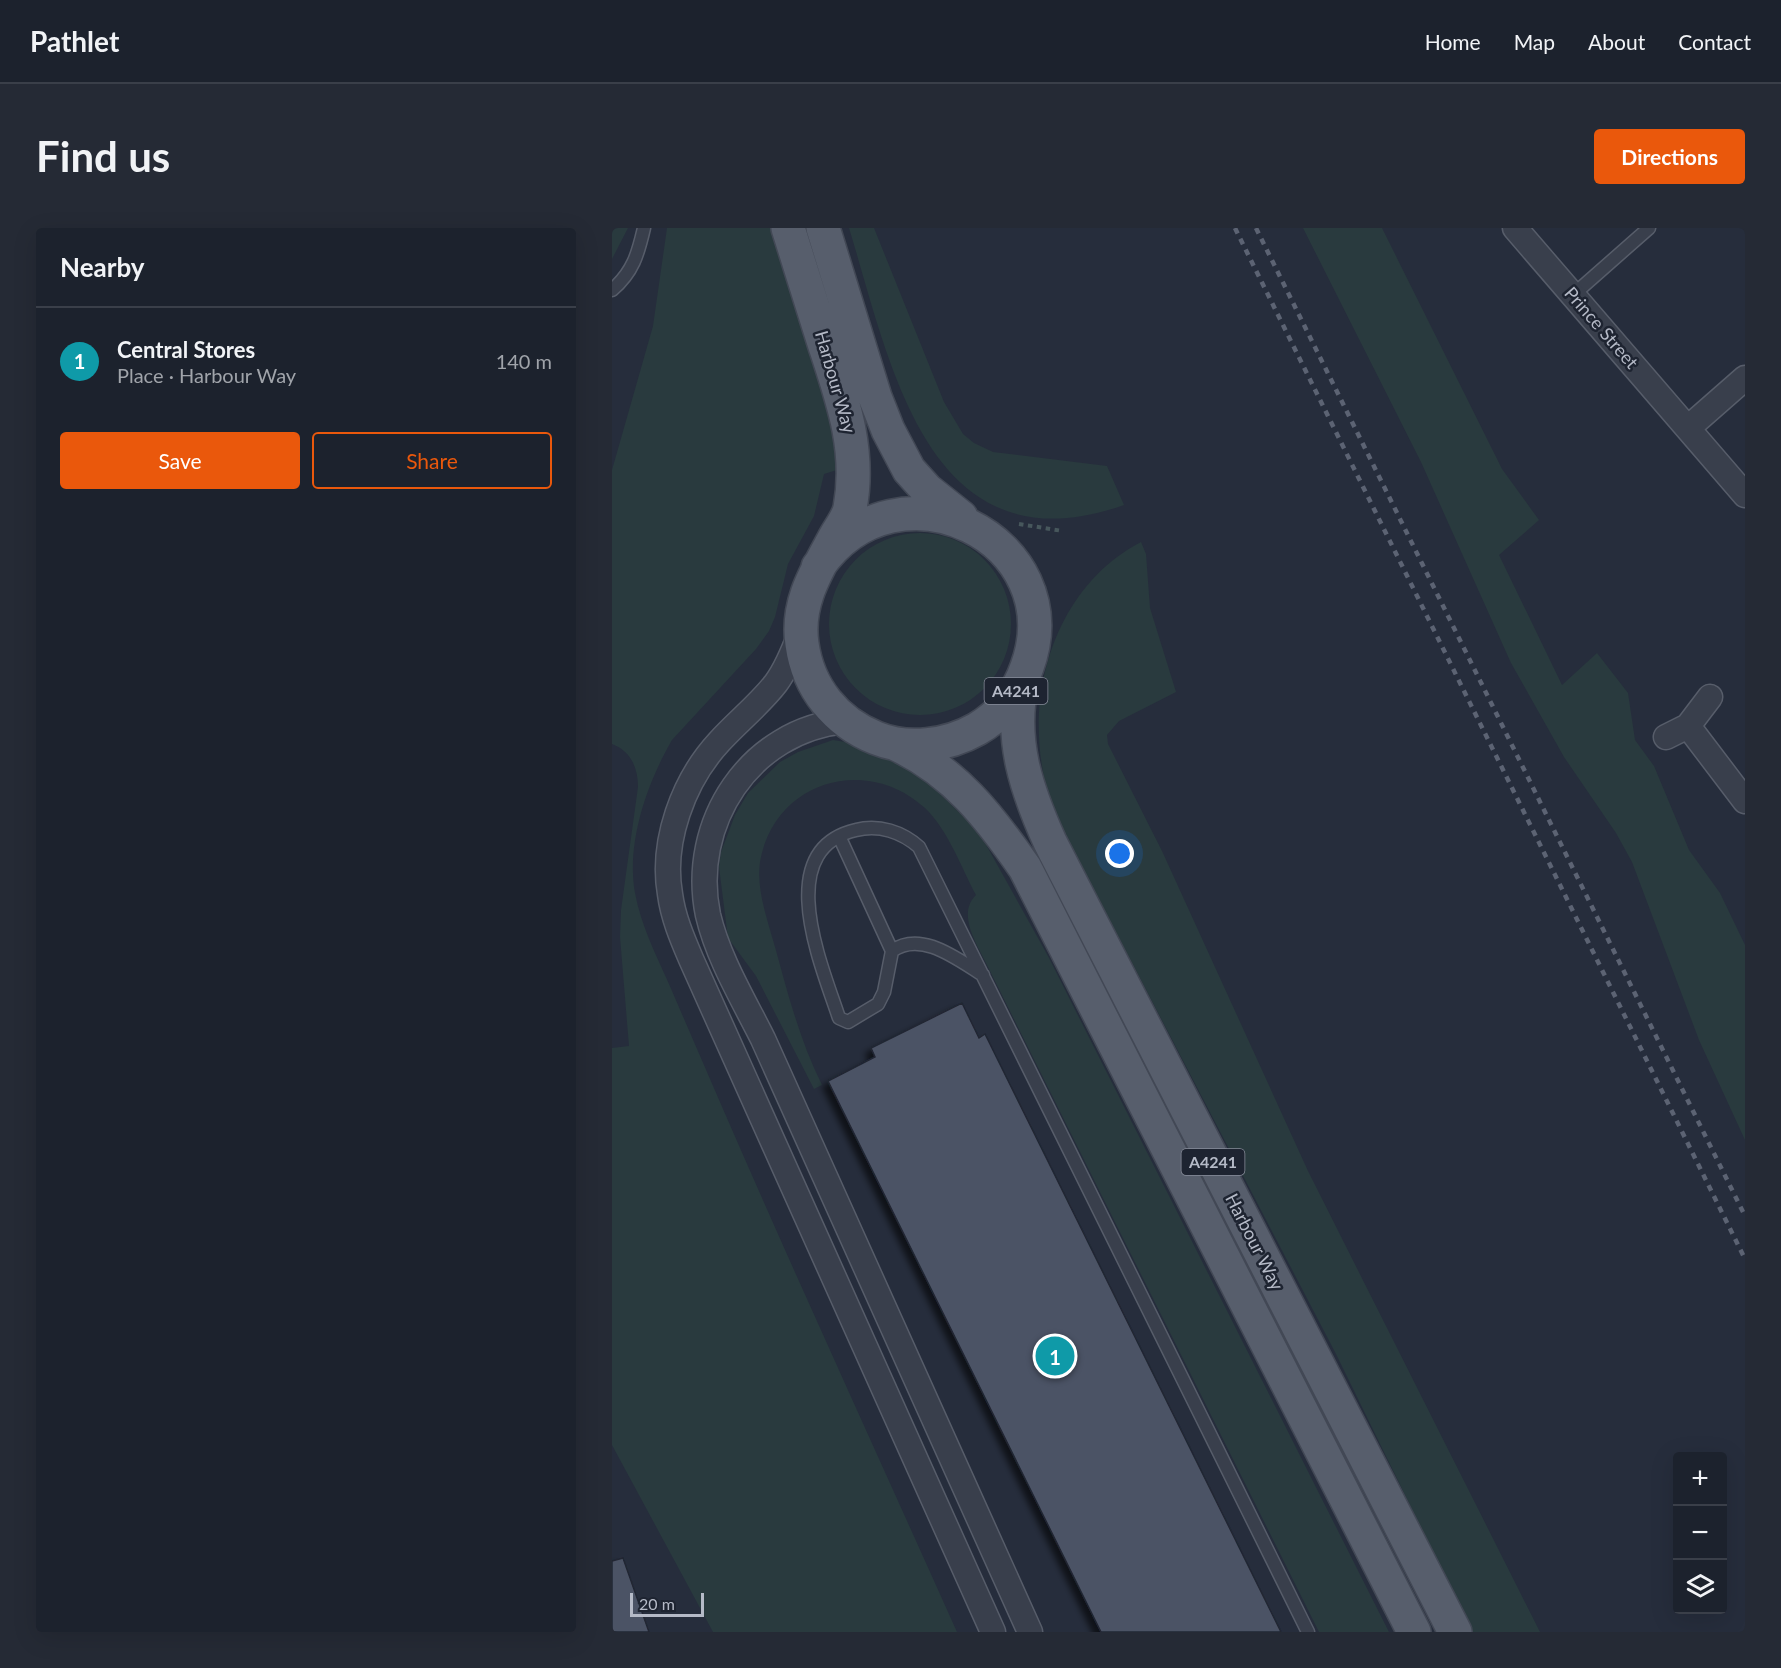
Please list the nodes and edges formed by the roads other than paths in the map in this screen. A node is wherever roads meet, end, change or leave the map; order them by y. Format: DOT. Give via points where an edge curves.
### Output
graph roads {
  1 [pos="644,228"];
  2 [pos="788,228"];
  3 [pos="823,228"];
  4 [pos="1515,228"];
  5 [pos="1649,228"];
  6 [pos="612,290"];
  7 [pos="1573,295"];
  8 [pos="1745,378"];
  9 [pos="1688,428"];
  10 [pos="1745,495"];
  11 [pos="975,528"];
  12 [pos="818,567"];
  13 [pos="800,634"];
  14 [pos="1023,679"];
  15 [pos="1710,697"];
  16 [pos="845,721"];
  17 [pos="1688,726"];
  18 [pos="1666,737"];
  19 [pos="895,743"];
  20 [pos="1745,801"];
  21 [pos="839,836"];
  22 [pos="892,951"];
  23 [pos="983,975"];
  24 [pos="993,1632"];
  25 [pos="1030,1632"];
  26 [pos="1308,1632"];
  27 [pos="1414,1632"];
  28 [pos="1455,1632"];
  1 -- 6 [label="lane" via="637,258"];
  2 -- 12 [label="main road, Harbour Way / A4241" via="844,406 853,447 849,512"];
  3 -- 11 [label="main road, Harbour Way / A4241" via="875,397 902,459 927,490"];
  4 -- 7 [label="street, Prince Street"];
  5 -- 7 [label="lane"];
  7 -- 9 [label="street, Prince Street"];
  8 -- 9 [label="street"];
  9 -- 10 [label="street, Prince Street"];
  11 -- 12 [label="main road, A4241" via="937,514 890,516 856,530"];
  11 -- 14 [label="main road, A4241" via="1008,556 1028,594 1034,636"];
  12 -- 13 [label="main road, A4241" via="804,600"];
  13 -- 16 [label="main road, A4241" via="812,679 828,705"];
  13 -- 24 [label="street" via="776,683 717,743 683,800 670,841 669,893 691,959"];
  14 -- 19 [label="main road, A4241" via="1004,707 970,733 938,744"];
  14 -- 28 [label="main road, Harbour Way / A4241" via="1017,724 1021,766 1050,842"];
  15 -- 17 [label="street"];
  16 -- 19 [label="main road, A4241" via="866,734"];
  16 -- 25 [label="street" via="804,729 775,743 747,766 729,790 714,824 707,854 708,914 721,952"];
  17 -- 18 [label="street"];
  17 -- 20 [label="street"];
  19 -- 27 [label="main road, Harbour Way / A4241" via="929,762 971,798 993,821 1025,868"];
  21 -- 22 [label="lane"];
  21 -- 22 [label="lane" via="822,849 812,866 808,915 839,1018 848,1022 878,1004"];
  21 -- 23 [label="lane" via="877,828 909,838 919,848"];
  22 -- 23 [label="lane" via="902,943 923,943"];
  23 -- 26 [label="lane"];
}
